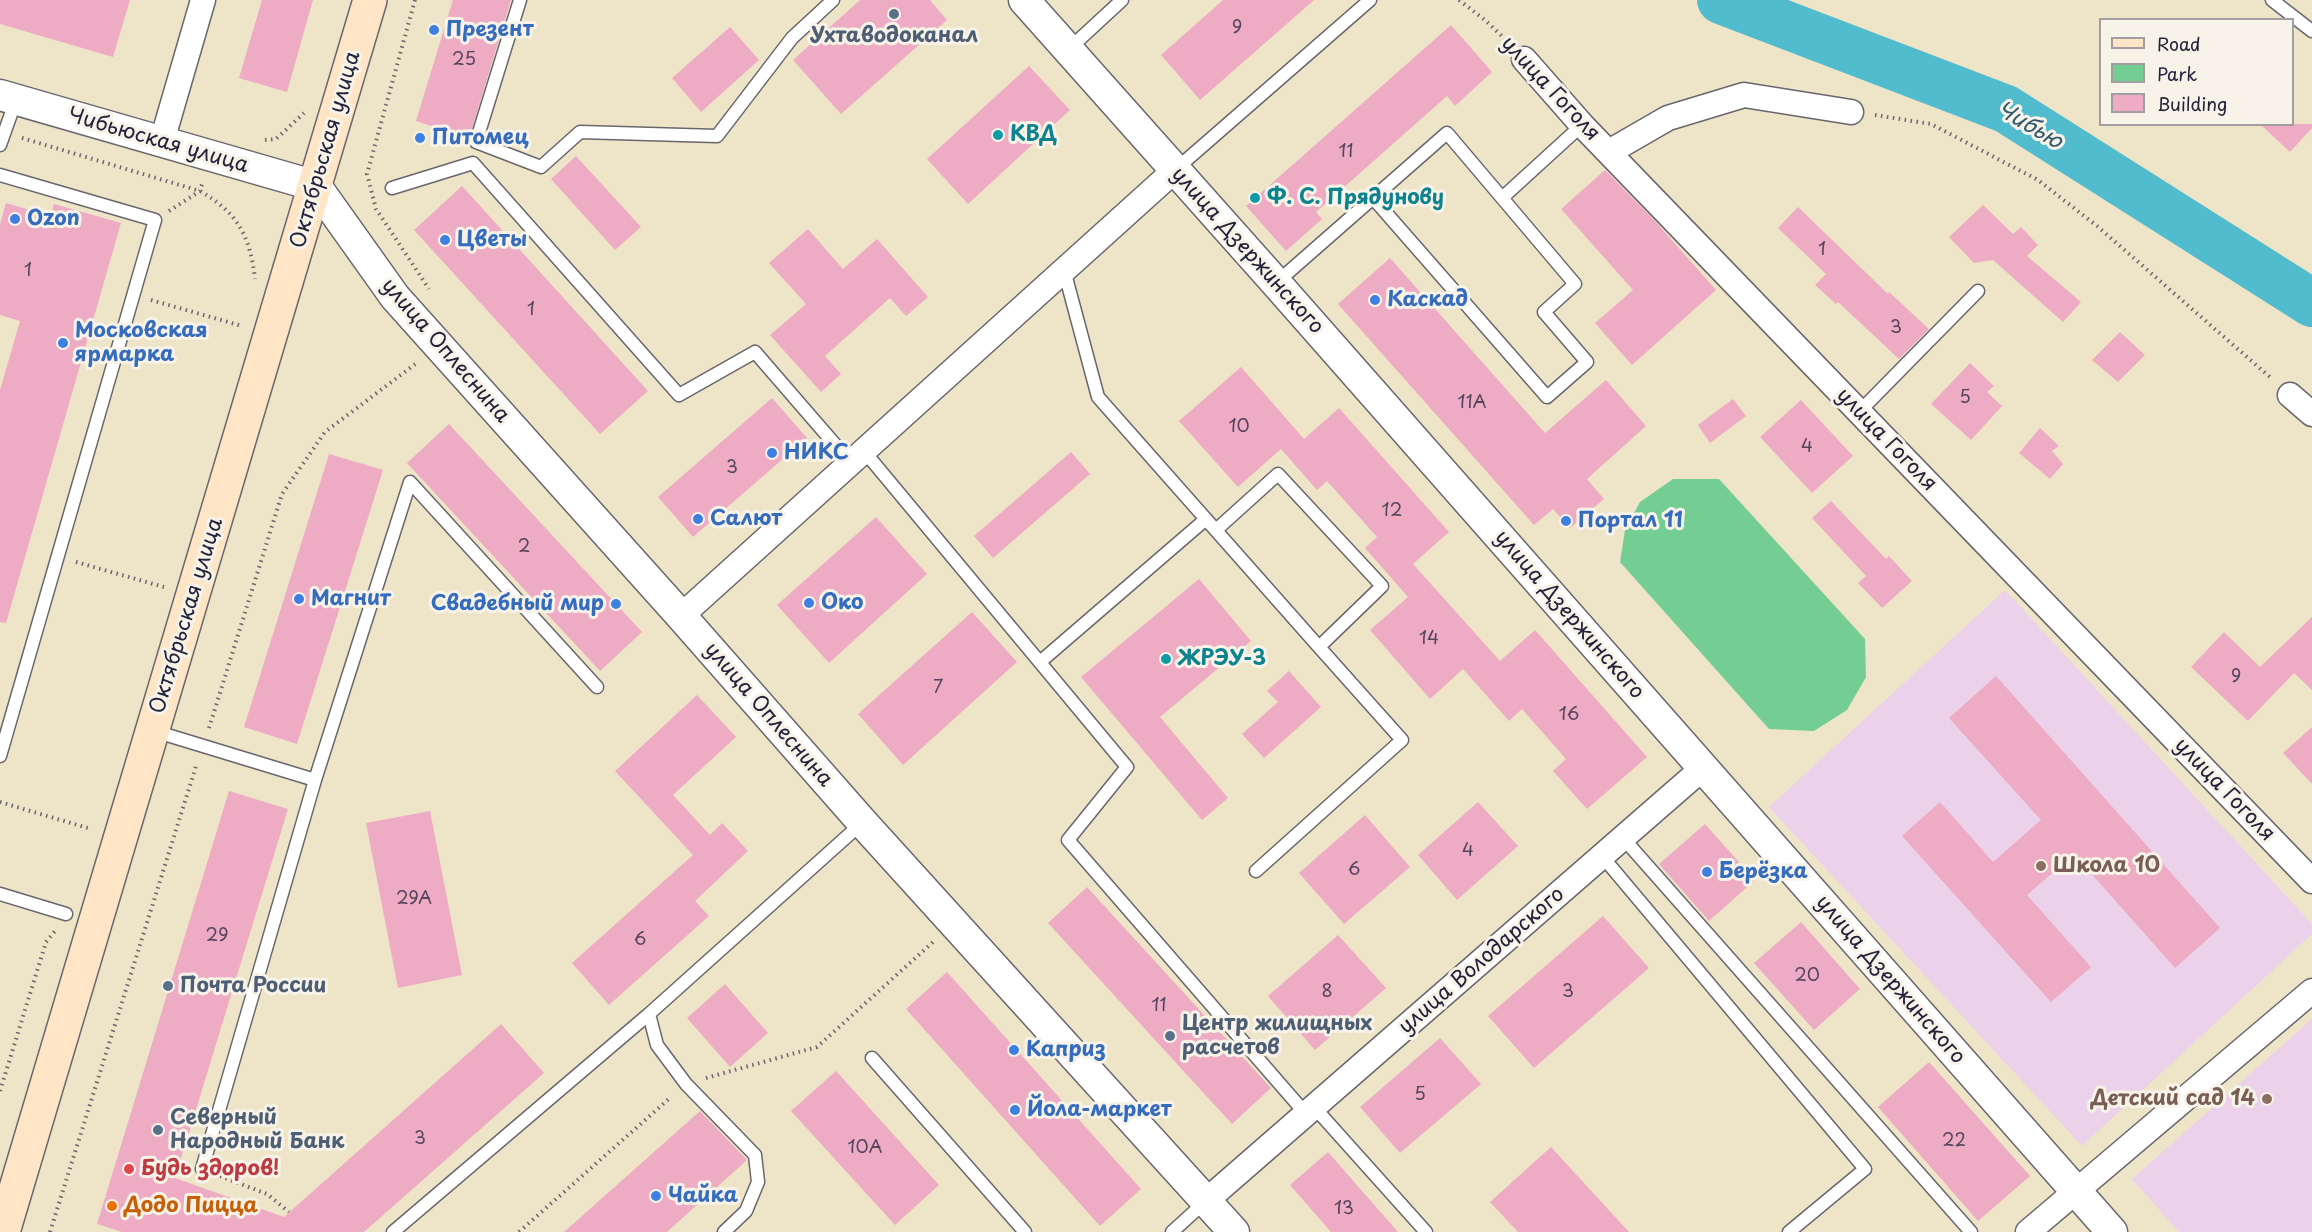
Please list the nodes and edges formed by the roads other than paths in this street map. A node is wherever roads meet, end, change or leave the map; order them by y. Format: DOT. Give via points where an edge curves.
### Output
graph roads {
  1 [pos="203,0"];
  2 [pos="370,0"];
  3 [pos="520,0"];
  4 [pos="833,0"];
  5 [pos="1024,0"];
  6 [pos="1122,0"];
  7 [pos="1370,0"];
  8 [pos="2272,0"];
  9 [pos="2312,31"];
  10 [pos="1068,50"];
  11 [pos="1524,58"];
  12 [pos="8,98"];
  13 [pos="1851,112"];
  14 [pos="1582,125"];
  15 [pos="162,141"];
  16 [pos="0,145"];
  17 [pos="1609,153"];
  18 [pos="1174,170"];
  19 [pos="0,175"];
  20 [pos="316,186"];
  21 [pos="392,188"];
  22 [pos="1372,198"];
  23 [pos="1502,198"];
  24 [pos="1064,270"];
  25 [pos="1276,283"];
  26 [pos="1978,291"];
  27 [pos="2290,394"];
  28 [pos="1859,412"];
  29 [pos="2312,414"];
  30 [pos="858,457"];
  31 [pos="1206,519"];
  32 [pos="1216,530"];
  33 [pos="681,616"];
  34 [pos="1319,647"];
  35 [pos="1040,662"];
  36 [pos="597,687"];
  37 [pos="153,731"];
  38 [pos="0,756"];
  39 [pos="1703,768"];
  40 [pos="315,780"];
  41 [pos="863,823"];
  42 [pos="1623,838"];
  43 [pos="1602,856"];
  44 [pos="1256,871"];
  45 [pos="2312,881"];
  46 [pos="0,894"];
  47 [pos="66,914"];
  48 [pos="2312,991"];
  49 [pos="649,1014"];
  50 [pos="872,1058"];
  51 [pos="1310,1111"];
  52 [pos="202,1169"];
  53 [pos="2076,1191"];
  54 [pos="1207,1200"];
  55 [pos="3,1232"];
  56 [pos="393,1232"];
  57 [pos="724,1232"];
  58 [pos="1025,1232"];
  59 [pos="1172,1232"];
  60 [pos="1234,1232"];
  61 [pos="1426,1232"];
  62 [pos="1789,1232"];
  63 [pos="1971,1232"];
  64 [pos="2028,1232"];
  65 [pos="2112,1232"];
  1 -- 15 [label="street"];
  2 -- 20 [label="main road, Октябрьская улица"];
  3 -- 4 [label="lane" via="476,142 542,167 580,132 717,136 792,38"];
  5 -- 10 [label="street, улица Дзержинского"];
  6 -- 10 [label="lane"];
  7 -- 18 [label="lane"];
  8 -- 9 [label="lane"];
  10 -- 18 [label="street, улица Дзержинского"];
  11 -- 14 [label="street, улица Гоголя"];
  12 -- 15 [label="street, Чибьюская улица"];
  12 -- 16 [label="lane"];
  13 -- 17 [label="street" via="1744,95 1668,118"];
  14 -- 17 [label="street, улица Гоголя"];
  14 -- 23 [label="lane"];
  15 -- 20 [label="street, Чибьюская улица"];
  17 -- 28 [label="street, улица Гоголя"];
  18 -- 24 [label="street"];
  18 -- 25 [label="street, улица Дзержинского"];
  19 -- 38 [label="lane" via="155,220"];
  20 -- 33 [label="street, улица Оплеснина" via="395,297"];
  20 -- 37 [label="main road, Октябрьская улица"];
  21 -- 30 [label="lane" via="473,163 679,395 755,352"];
  22 -- 23 [label="lane" via="1447,133"];
  22 -- 23 [label="lane" via="1547,397 1587,362 1544,312 1575,284"];
  22 -- 25 [label="lane"];
  24 -- 30 [label="street"];
  24 -- 31 [label="lane" via="1098,397"];
  25 -- 39 [label="street, улица Дзержинского"];
  26 -- 28 [label="lane"];
  27 -- 29 [label="street"];
  28 -- 45 [label="street, улица Гоголя"];
  30 -- 33 [label="street"];
  30 -- 35 [label="lane"];
  31 -- 32 [label="lane"];
  31 -- 35 [label="lane"];
  32 -- 34 [label="lane"];
  32 -- 34 [label="lane" via="1278,474 1382,586"];
  33 -- 41 [label="street, улица Оплеснина"];
  34 -- 44 [label="lane" via="1402,740"];
  35 -- 51 [label="lane" via="1127,767 1068,840"];
  36 -- 40 [label="lane" via="410,482"];
  37 -- 40 [label="lane"];
  37 -- 55 [label="main road, Октябрьская улица"];
  39 -- 42 [label="street, улица Володарского"];
  39 -- 53 [label="street, улица Дзержинского"];
  40 -- 52 [label="lane"];
  41 -- 49 [label="lane"];
  41 -- 54 [label="street, улица Оплеснина"];
  42 -- 43 [label="street, улица Володарского"];
  42 -- 63 [label="lane"];
  43 -- 51 [label="street, улица Володарского"];
  43 -- 62 [label="lane" via="1865,1168"];
  46 -- 47 [label="lane"];
  48 -- 53 [label="street"];
  49 -- 56 [label="lane"];
  49 -- 57 [label="lane" via="657,1045 686,1084 754,1155 758,1182 746,1211"];
  50 -- 58 [label="lane"];
  51 -- 54 [label="street, улица Володарского"];
  51 -- 61 [label="lane"];
  53 -- 64 [label="street"];
  53 -- 65 [label="street, улица Дзержинского"];
  54 -- 59 [label="lane"];
  54 -- 60 [label="street, улица Оплеснина"];
}
